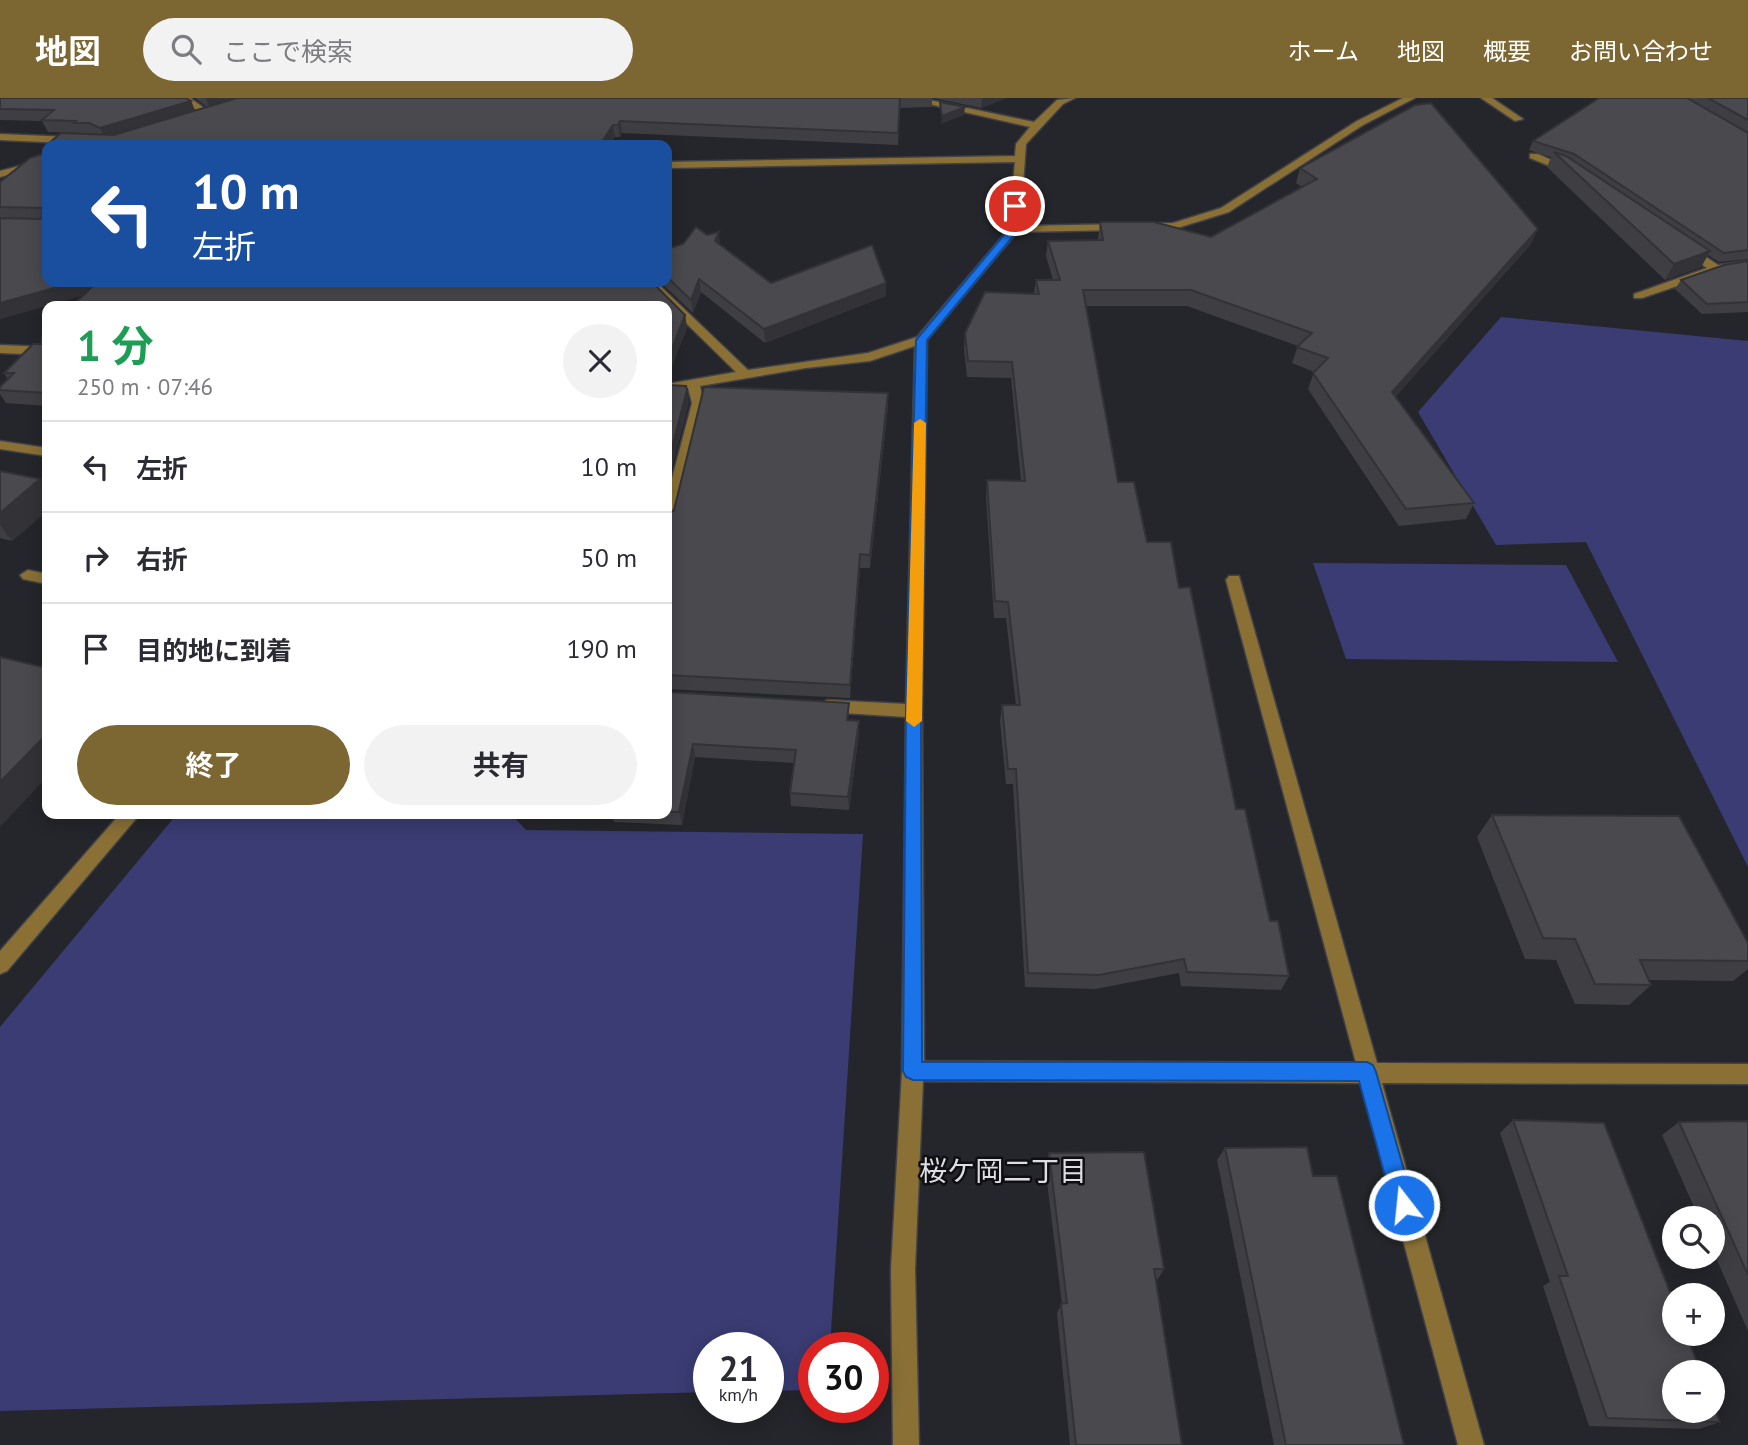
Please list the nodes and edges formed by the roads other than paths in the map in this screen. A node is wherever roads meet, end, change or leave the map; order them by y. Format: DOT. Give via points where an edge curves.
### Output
graph roads {
  1 [pos="184,98"];
  2 [pos="906,98"];
  3 [pos="1070,98"];
  4 [pos="1410,98"];
  5 [pos="1487,98"];
  6 [pos="1493,98"];
  7 [pos="220,112"];
  8 [pos="209,115"];
  9 [pos="196,119"];
  10 [pos="1518,119"];
  11 [pos="1036,125"];
  12 [pos="0,137"];
  13 [pos="71,140"];
  14 [pos="1534,156"];
  15 [pos="1018,159"];
  16 [pos="42,163"];
  17 [pos="672,164"];
  18 [pos="0,174"];
  19 [pos="1586,181"];
  20 [pos="1014,229"];
  21 [pos="1672,240"];
  22 [pos="1748,264"];
  23 [pos="1716,269"];
  24 [pos="655,287"];
  25 [pos="1638,296"];
  26 [pos="670,301"];
  27 [pos="672,303"];
  28 [pos="921,340"];
  29 [pos="0,349"];
  30 [pos="42,351"];
  31 [pos="744,373"];
  32 [pos="693,383"];
  33 [pos="672,387"];
  34 [pos="0,444"];
  35 [pos="42,451"];
  36 [pos="672,504"];
  37 [pos="28,575"];
  38 [pos="42,578"];
  39 [pos="1234,580"];
  40 [pos="804,705"];
  41 [pos="914,711"];
  42 [pos="127,819"];
  43 [pos="0,965"];
  44 [pos="913,1071"];
  45 [pos="1367,1072"];
  46 [pos="1748,1074"];
  47 [pos="906,1445"];
  48 [pos="1471,1445"];
  1 -- 8 [label="street"];
  2 -- 11 [label="street"];
  3 -- 11 [label="street"];
  4 -- 20 [label="street" via="1360,123 1226,210 1174,226"];
  5 -- 6 [label="street"];
  5 -- 10 [label="street"];
  7 -- 8 [label="street"];
  8 -- 9 [label="street"];
  11 -- 15 [label="street" via="1021,144"];
  12 -- 13 [label="street"];
  14 -- 19 [label="street"];
  15 -- 17 [label="street"];
  15 -- 20 [label="street"];
  16 -- 18 [label="street"];
  20 -- 28 [label="street"];
  21 -- 23 [label="street"];
  22 -- 23 [label="street"];
  23 -- 25 [label="street"];
  24 -- 26 [label="street"];
  27 -- 31 [label="street"];
  28 -- 31 [label="street" via="870,357"];
  28 -- 41 [label="street"];
  29 -- 30 [label="street"];
  31 -- 32 [label="street"];
  32 -- 33 [label="street"];
  32 -- 36 [label="street" via="698,403"];
  34 -- 35 [label="street"];
  37 -- 38 [label="street"];
  39 -- 45 [label="street"];
  40 -- 41 [label="street"];
  41 -- 44 [label="street"];
  42 -- 43 [label="street"];
  44 -- 45 [label="street"];
  44 -- 47 [label="street" via="903,1269"];
  45 -- 46 [label="street"];
  45 -- 48 [label="street"];
}
